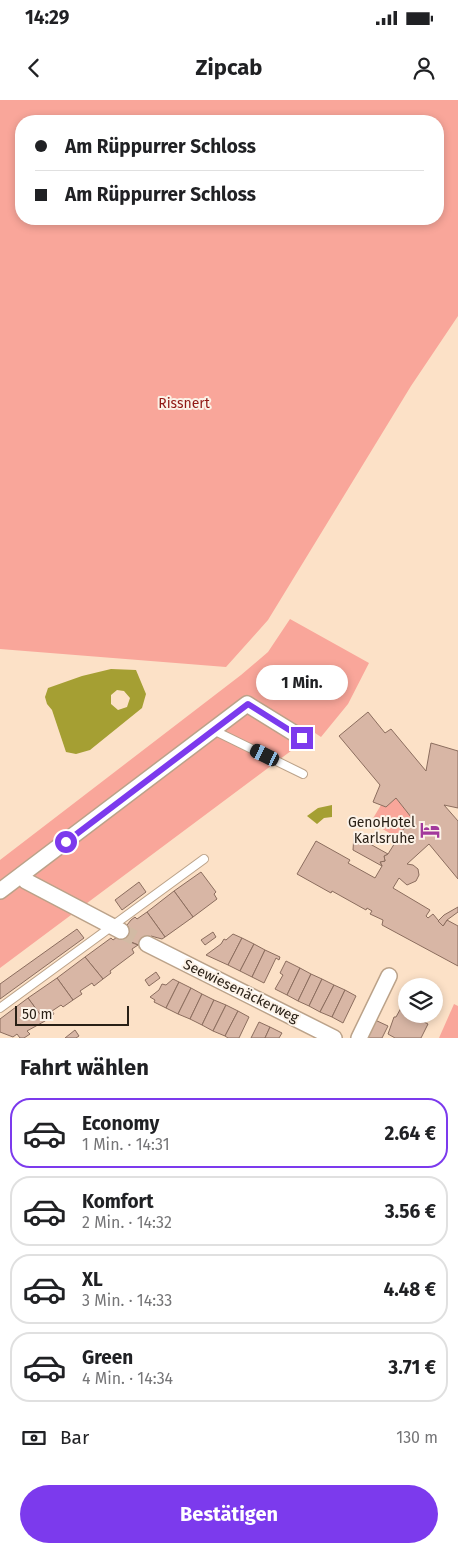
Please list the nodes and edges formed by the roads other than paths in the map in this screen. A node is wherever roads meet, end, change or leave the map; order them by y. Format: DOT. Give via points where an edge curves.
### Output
graph roads {
  1 [pos="213,730"];
  2 [pos="302,738"];
  3 [pos="303,774"];
  4 [pos="204,860"];
  5 [pos="22,875"];
  6 [pos="0,891"];
  7 [pos="116,928"];
  8 [pos="147,944"];
  9 [pos="389,976"];
  10 [pos="0,1008"];
  11 [pos="334,1038"];
  12 [pos="359,1038"];
  1 -- 2 [label="street" via="248,704"];
  1 -- 3 [label="lane"];
  1 -- 5 [label="street"];
  4 -- 7 [label="lane"];
  5 -- 6 [label="street"];
  5 -- 7 [label="street" via="26,881"];
  7 -- 10 [label="lane"];
  8 -- 11 [label="street, Seewiesenäckerweg"];
  9 -- 12 [label="street"];
}
